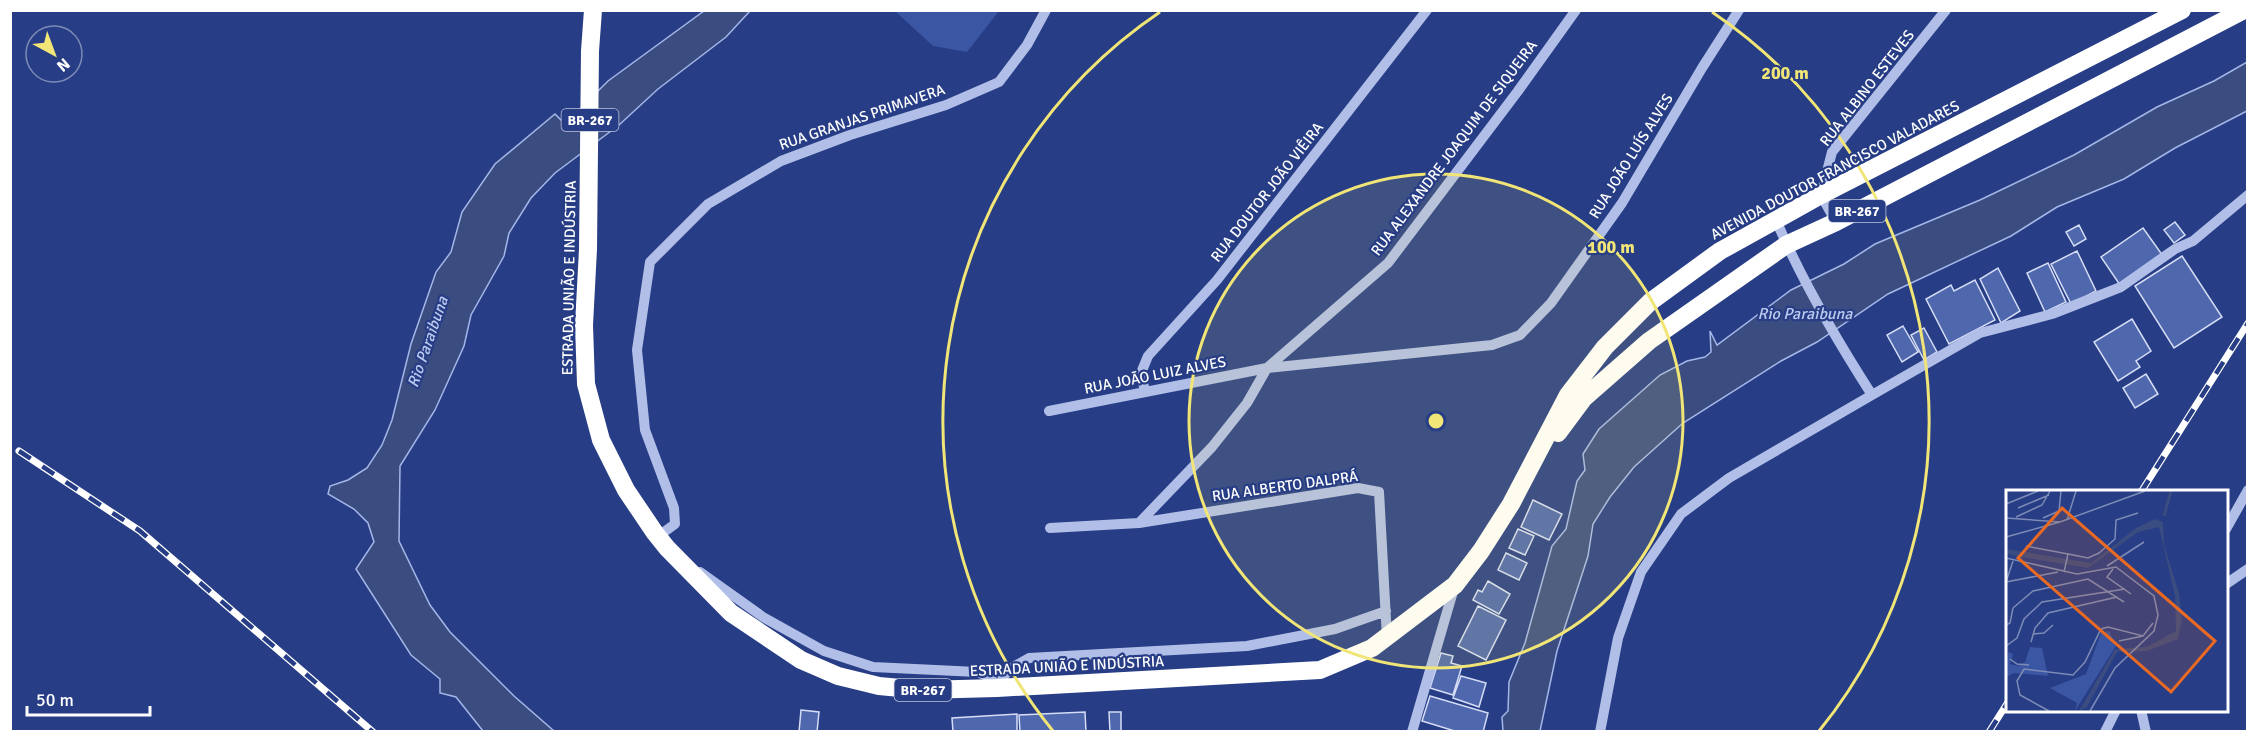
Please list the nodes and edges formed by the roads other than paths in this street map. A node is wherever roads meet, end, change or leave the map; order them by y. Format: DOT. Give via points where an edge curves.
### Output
graph roads {
  1 [pos="593,10"];
  2 [pos="1046,10"];
  3 [pos="1426,10"];
  4 [pos="1576,10"];
  5 [pos="1739,10"];
  6 [pos="1947,10"];
  7 [pos="2182,10"];
  8 [pos="2244,10"];
  9 [pos="1821,195"];
  10 [pos="2247,195"];
  11 [pos="1776,220"];
  12 [pos="1836,222"];
  13 [pos="1786,245"];
  14 [pos="1267,368"];
  15 [pos="1145,392"];
  16 [pos="1872,394"];
  17 [pos="1048,411"];
  18 [pos="1522,480"];
  19 [pos="2247,490"];
  20 [pos="1139,523"];
  21 [pos="2228,525"];
  22 [pos="1050,528"];
  23 [pos="655,533"];
  24 [pos="667,548"];
  25 [pos="2247,569"];
  26 [pos="2228,583"];
  27 [pos="1455,585"];
  28 [pos="1386,611"];
  29 [pos="1387,638"];
  30 [pos="909,669"];
  31 [pos="908,688"];
  32 [pos="997,688"];
  33 [pos="2115,712"];
  34 [pos="2141,712"];
  35 [pos="1412,732"];
  36 [pos="1600,732"];
  37 [pos="2105,732"];
  38 [pos="2146,732"];
  1 -- 23 [label="highway, ESTRADA UNIÃO E INDÚSTRIA / BR-267" via="584,325 586,384 601,440 626,490"];
  2 -- 23 [label="street, RUA GRANJAS PRIMAVERA" via="1027,45 999,82 946,105 781,161 708,204 650,262 637,350 645,430 674,508 675,524"];
  3 -- 15 [label="street, RUA DOUTOR JOÃO VIÊIRA" via="1217,280 1148,356 1141,373"];
  4 -- 14 [label="street, RUA ALEXANDRE JOAQUIM DE SIQUEIRA" via="1388,263"];
  5 -- 14 [label="street, RUA JOÃO LUÍS ALVES" via="1622,203 1551,303 1520,335 1492,345"];
  6 -- 9 [label="street, RUA ALBINO ESTEVES" via="1832,152"];
  7 -- 9 [label="highway, AVENIDA DOUTOR FRANCISCO VALADARES / BR-267"];
  8 -- 12 [label="highway, BR-267"];
  9 -- 11 [label="highway, AVENIDA DOUTOR FRANCISCO VALADARES / BR-267"];
  9 -- 12 [label="street"];
  10 -- 16 [label="street" via="2193,241 2121,287 2052,314 1980,333"];
  11 -- 13 [label="street"];
  11 -- 18 [label="highway, AVENIDA DOUTOR FRANCISCO VALADARES / BR-267" via="1720,251 1629,321 1568,395"];
  12 -- 13 [label="highway, BR-267"];
  13 -- 16 [label="street" via="1847,357"];
  13 -- 18 [label="highway, BR-267" via="1623,363 1584,398"];
  14 -- 15 [label="street, RUA JOĀO LUIZ ALVES"];
  14 -- 20 [label="street" via="1247,403 1212,447"];
  15 -- 17 [label="street, RUA JOĀO LUIZ ALVES"];
  16 -- 36 [label="street" via="1729,478 1681,514 1641,572 1618,638"];
  18 -- 27 [label="highway, ESTRADA UNIÃO E INDÚSTRIA / BR-267" via="1487,542"];
  19 -- 21 [label="street"];
  20 -- 22 [label="street, RUA ALBERTO DALPRÁ"];
  20 -- 28 [label="street, RUA ALBERTO DALPRÁ" via="1358,488 1379,492"];
  23 -- 24 [label="highway, ESTRADA UNIÃO E INDÚSTRIA / BR-267"];
  24 -- 30 [label="street" via="763,617 824,651 873,667"];
  24 -- 31 [label="highway, ESTRADA UNIÃO E INDÚSTRIA / BR-267" via="731,613 801,660 838,676"];
  25 -- 26 [label="street"];
  27 -- 29 [label="highway, ESTRADA UNIÃO E INDÚSTRIA / BR-267"];
  27 -- 35 [label="street"];
  28 -- 29 [label="street, RUA ALBERTO DALPRÁ"];
  28 -- 32 [label="street" via="1335,629 1247,646 1029,658 1008,670"];
  29 -- 32 [label="highway, ESTRADA UNIÃO E INDÚSTRIA / BR-267" via="1320,670"];
  30 -- 31 [label="street"];
  30 -- 32 [label="street" via="977,672 990,677"];
  31 -- 32 [label="highway, ESTRADA UNIÃO E INDÚSTRIA / BR-267"];
  33 -- 37 [label="street"];
  34 -- 38 [label="street"];
}
